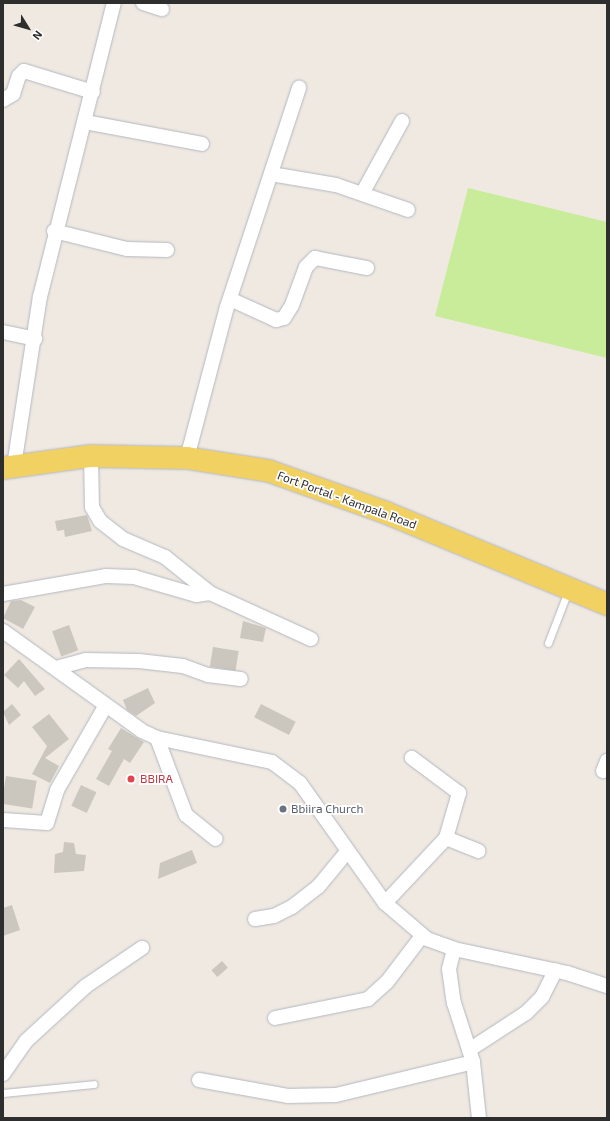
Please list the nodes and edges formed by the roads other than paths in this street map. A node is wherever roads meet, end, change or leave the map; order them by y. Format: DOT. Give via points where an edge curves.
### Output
graph roads {
  1 [pos="114,3"];
  2 [pos="143,3"];
  3 [pos="162,9"];
  4 [pos="299,88"];
  5 [pos="93,92"];
  6 [pos="3,100"];
  7 [pos="402,121"];
  8 [pos="85,122"];
  9 [pos="202,144"];
  10 [pos="271,174"];
  11 [pos="363,192"];
  12 [pos="408,210"];
  13 [pos="54,231"];
  14 [pos="167,250"];
  15 [pos="367,268"];
  16 [pos="230,299"];
  17 [pos="3,332"];
  18 [pos="35,339"];
  19 [pos="90,456"];
  20 [pos="187,458"];
  21 [pos="8,467"];
  22 [pos="569,588"];
  23 [pos="210,593"];
  24 [pos="3,594"];
  25 [pos="607,604"];
  26 [pos="3,631"];
  27 [pos="311,639"];
  28 [pos="548,643"];
  29 [pos="56,668"];
  30 [pos="241,679"];
  31 [pos="105,707"];
  32 [pos="157,738"];
  33 [pos="412,758"];
  34 [pos="3,820"];
  35 [pos="446,838"];
  36 [pos="216,839"];
  37 [pos="479,851"];
  38 [pos="346,852"];
  39 [pos="385,903"];
  40 [pos="255,919"];
  41 [pos="422,936"];
  42 [pos="142,948"];
  43 [pos="454,949"];
  44 [pos="556,970"];
  45 [pos="607,986"];
  46 [pos="275,1018"];
  47 [pos="471,1056"];
  48 [pos="3,1074"];
  49 [pos="199,1080"];
  50 [pos="94,1084"];
  51 [pos="3,1093"];
  52 [pos="479,1118"];
  1 -- 5 [label="street"];
  2 -- 3 [label="street"];
  4 -- 10 [label="street"];
  5 -- 6 [label="street" via="24,71 13,94"];
  5 -- 8 [label="street"];
  7 -- 11 [label="street"];
  8 -- 9 [label="street"];
  8 -- 13 [label="street"];
  10 -- 11 [label="street"];
  10 -- 16 [label="street"];
  11 -- 12 [label="street"];
  13 -- 14 [label="street" via="127,249"];
  13 -- 18 [label="street"];
  15 -- 16 [label="street" via="315,258 306,267 284,318 276,320"];
  16 -- 20 [label="street"];
  17 -- 18 [label="street"];
  18 -- 21 [label="street"];
  19 -- 20 [label="main road, Fort Portal - Kampala Road"];
  19 -- 21 [label="main road, Fort Portal - Kampala Road"];
  19 -- 23 [label="street" via="92,508 100,521 124,539 165,557"];
  20 -- 22 [label="main road, Fort Portal - Kampala Road" via="269,471 324,489"];
  22 -- 25 [label="main road, Fort Portal - Kampala Road"];
  22 -- 28 [label="lane"];
  23 -- 24 [label="street" via="196,595 134,577 106,576"];
  23 -- 27 [label="street"];
  26 -- 29 [label="street"];
  29 -- 30 [label="street" via="85,660 139,661 183,666 208,675"];
  29 -- 31 [label="street"];
  31 -- 32 [label="street"];
  31 -- 34 [label="street" via="57,790 48,823"];
  32 -- 36 [label="street" via="186,815"];
  32 -- 38 [label="street" via="272,762 300,783"];
  33 -- 35 [label="street" via="459,793"];
  35 -- 37 [label="street"];
  35 -- 39 [label="street"];
  38 -- 39 [label="street"];
  38 -- 40 [label="street" via="308,895 274,916"];
  39 -- 41 [label="street"];
  41 -- 43 [label="street"];
  41 -- 46 [label="street" via="387,982 368,999"];
  42 -- 48 [label="street" via="86,986 26,1041"];
  43 -- 44 [label="street"];
  43 -- 47 [label="street" via="448,969 454,1003"];
  44 -- 45 [label="street"];
  44 -- 47 [label="street" via="542,997 526,1013"];
  47 -- 49 [label="street" via="336,1095 288,1096"];
  47 -- 52 [label="street"];
  50 -- 51 [label="lane"];
}
